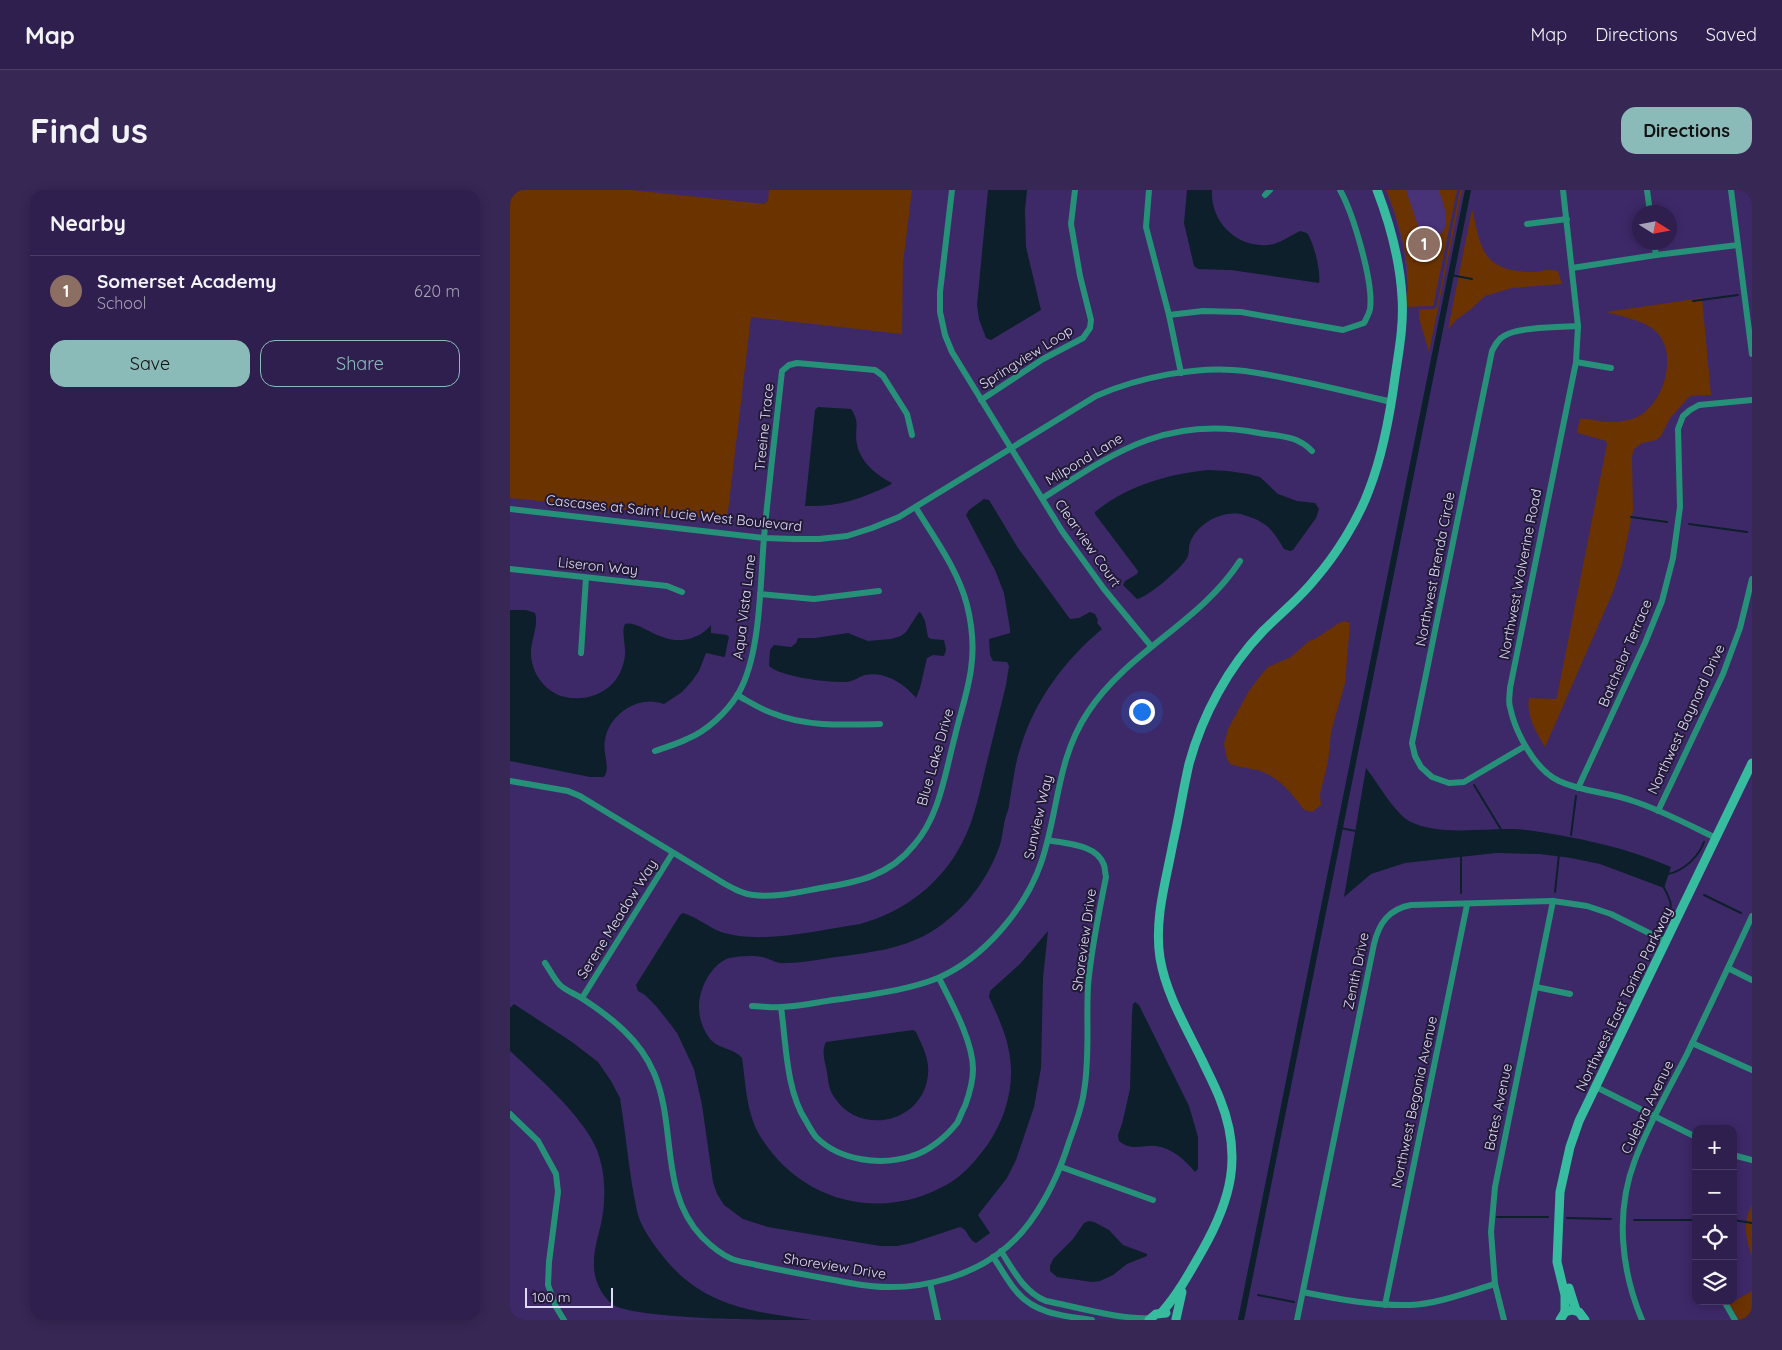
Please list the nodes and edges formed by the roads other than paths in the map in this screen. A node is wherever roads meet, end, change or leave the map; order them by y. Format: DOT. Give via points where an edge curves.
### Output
graph roads {
  1 [pos="952,190"];
  2 [pos="1075,190"];
  3 [pos="1149,190"];
  4 [pos="1340,190"];
  5 [pos="1377,190"];
  6 [pos="1563,190"];
  7 [pos="1647,190"];
  8 [pos="1731,190"];
  9 [pos="1649,205"];
  10 [pos="1567,219"];
  11 [pos="1527,224"];
  12 [pos="1738,245"];
  13 [pos="1655,250"];
  14 [pos="1656,255"];
  15 [pos="1572,268"];
  16 [pos="1169,315"];
  17 [pos="1578,326"];
  18 [pos="1752,354"];
  19 [pos="1576,362"];
  20 [pos="1611,368"];
  21 [pos="1181,373"];
  22 [pos="981,400"];
  23 [pos="1752,400"];
  24 [pos="1392,402"];
  25 [pos="912,435"];
  26 [pos="1012,449"];
  27 [pos="1312,451"];
  28 [pos="1043,498"];
  29 [pos="916,508"];
  30 [pos="510,509"];
  31 [pos="764,538"];
  32 [pos="1240,561"];
  33 [pos="510,569"];
  34 [pos="586,578"];
  35 [pos="1752,579"];
  36 [pos="879,591"];
  37 [pos="682,592"];
  38 [pos="760,594"];
  39 [pos="1151,646"];
  40 [pos="581,653"];
  41 [pos="737,695"];
  42 [pos="880,724"];
  43 [pos="1525,746"];
  44 [pos="655,751"];
  45 [pos="1752,763"];
  46 [pos="510,781"];
  47 [pos="1578,788"];
  48 [pos="1658,810"];
  49 [pos="1716,838"];
  50 [pos="1048,840"];
  51 [pos="672,854"];
  52 [pos="1553,901"];
  53 [pos="1467,905"];
  54 [pos="1752,916"];
  55 [pos="1667,942"];
  56 [pos="545,963"];
  57 [pos="1728,968"];
  58 [pos="939,978"];
  59 [pos="1752,980"];
  60 [pos="1536,987"];
  61 [pos="1570,994"];
  62 [pos="582,998"];
  63 [pos="752,1006"];
  64 [pos="781,1007"];
  65 [pos="1692,1042"];
  66 [pos="1752,1070"];
  67 [pos="1596,1087"];
  68 [pos="510,1114"];
  69 [pos="1655,1117"];
  70 [pos="1692,1135"];
  71 [pos="1737,1156"];
  72 [pos="1752,1160"];
  73 [pos="1061,1167"];
  74 [pos="1153,1200"];
  75 [pos="1001,1251"];
  76 [pos="993,1257"];
  77 [pos="1558,1257"];
  78 [pos="1187,1278"];
  79 [pos="930,1282"];
  80 [pos="1495,1284"];
  81 [pos="1303,1292"];
  82 [pos="1385,1305"];
  83 [pos="1726,1305"];
  84 [pos="1091,1310"];
  85 [pos="1576,1310"];
  86 [pos="1162,1312"];
  87 [pos="1561,1317"];
  88 [pos="1150,1319"];
  89 [pos="564,1320"];
  90 [pos="938,1320"];
  91 [pos="1090,1320"];
  92 [pos="1176,1320"];
  93 [pos="1297,1320"];
  94 [pos="1504,1320"];
  95 [pos="1585,1320"];
  96 [pos="1642,1320"];
  97 [pos="1735,1320"];
  1 -- 22 [label="street, Springview Loop" via="940,312 952,352"];
  2 -- 22 [label="street, Springview Loop" via="1071,224 1092,320 1090,328 1083,338 1043,359"];
  3 -- 16 [label="street" via="1146,227"];
  4 -- 16 [label="street" via="1356,228 1366,268 1370,308 1364,323 1343,330 1241,312 1203,311"];
  5 -- 24 [label="street" via="1396,251 1402,299"];
  6 -- 10 [label="street, Northwest Wolverine Road"];
  7 -- 9 [label="street"];
  8 -- 12 [label="street"];
  10 -- 11 [label="street"];
  10 -- 15 [label="street, Northwest Wolverine Road"];
  12 -- 14 [label="street"];
  12 -- 18 [label="street"];
  13 -- 14 [label="street"];
  14 -- 15 [label="street"];
  15 -- 17 [label="street, Northwest Wolverine Road"];
  16 -- 21 [label="street"];
  17 -- 19 [label="street, Northwest Wolverine Road"];
  17 -- 43 [label="street, Northwest Brenda Circle" via="1514,331 1504,336 1492,351 1412,742 1421,767 1432,778 1449,783 1464,782"];
  19 -- 20 [label="street"];
  19 -- 43 [label="street, Northwest Wolverine Road" via="1510,688 1509,705"];
  21 -- 24 [label="street, Cascases at Saint Lucie West Boulevard" via="1244,371"];
  21 -- 26 [label="street, Cascases at Saint Lucie West Boulevard" via="1116,387 1096,396"];
  22 -- 26 [label="street, Springview Loop"];
  23 -- 47 [label="street, Batchelor Terrace" via="1699,405 1683,416 1678,429 1680,507 1673,558 1662,601 1646,643"];
  24 -- 78 [label="street" via="1376,470 1353,522 1316,579 1263,631 1231,672 1209,712 1189,764 1160,910 1158,939 1165,979 1173,1000 1225,1112 1230,1131 1232,1172 1222,1212"];
  25 -- 31 [label="street, Treeine Trace" via="907,414 883,376 875,370 789,365 782,372"];
  26 -- 28 [label="street, Clearview Court"];
  26 -- 29 [label="street, Cascases at Saint Lucie West Boulevard"];
  27 -- 28 [label="street, Milpond Lane" via="1299,441 1246,430 1223,428 1171,432 1109,456"];
  28 -- 39 [label="street, Clearview Court" via="1062,531 1104,589"];
  29 -- 31 [label="street, Cascases at Saint Lucie West Boulevard" via="881,525 847,536"];
  29 -- 51 [label="street, Blue Lake Drive" via="962,588 972,648 971,670 963,703 936,807 926,829 914,846 876,875 852,883 764,896 738,891"];
  30 -- 31 [label="street, Cascases at Saint Lucie West Boulevard"];
  31 -- 38 [label="street, Aqua Vista Lane"];
  32 -- 39 [label="street, Sunview Way" via="1206,602"];
  33 -- 34 [label="street, Liseron Way"];
  34 -- 37 [label="street, Liseron Way" via="667,586"];
  34 -- 40 [label="street"];
  35 -- 48 [label="street, Northwest Baynard Drive" via="1740,628 1723,674"];
  36 -- 38 [label="street" via="814,599"];
  38 -- 41 [label="street, Aqua Vista Lane" via="753,652"];
  39 -- 50 [label="street, Sunview Way" via="1104,690 1075,733 1064,760"];
  41 -- 42 [label="street" via="771,713 791,719 840,725"];
  41 -- 44 [label="street, Aqua Vista Lane" via="723,713 689,739"];
  43 -- 47 [label="street, Northwest Wolverine Road" via="1545,772"];
  45 -- 49 [label="street, Northwest East Torino Parkway"];
  46 -- 51 [label="street, Blue Lake Drive" via="580,796"];
  47 -- 48 [label="street, Northwest Wolverine Road" via="1632,800"];
  48 -- 49 [label="street, Northwest Wolverine Road"];
  49 -- 55 [label="street, Northwest East Torino Parkway"];
  50 -- 58 [label="street, Sunview Way" via="1038,871 1014,914 975,955"];
  50 -- 73 [label="street, Shoreview Drive" via="1084,847 1097,854 1104,865 1106,877 1091,959 1084,1093"];
  51 -- 62 [label="street, Serene Meadow Way"];
  52 -- 53 [label="street, Zenith Drive"];
  52 -- 55 [label="street, Zenith Drive" via="1612,914"];
  52 -- 60 [label="street, Bates Avenue"];
  53 -- 81 [label="street, Zenith Drive" via="1404,907 1388,916 1379,926"];
  53 -- 82 [label="street, Northwest Begonia Avenue"];
  54 -- 57 [label="street, Culebra Avenue"];
  55 -- 67 [label="street, Northwest East Torino Parkway"];
  56 -- 62 [label="street, Shoreview Drive" via="560,985"];
  57 -- 59 [label="street"];
  57 -- 65 [label="street, Culebra Avenue"];
  58 -- 64 [label="street, Sunview Way" via="878,994"];
  58 -- 64 [label="street" via="971,1049 973,1070 969,1095 958,1122 936,1143 913,1156 888,1161 860,1159 836,1151 816,1137 795,1098"];
  60 -- 61 [label="street"];
  60 -- 80 [label="street, Bates Avenue" via="1495,1187 1491,1232"];
  62 -- 79 [label="street, Shoreview Drive" via="619,1024 644,1054 655,1075 663,1103 681,1207 689,1222 714,1250 732,1259 873,1288"];
  63 -- 64 [label="street, Sunview Way"];
  65 -- 66 [label="street"];
  65 -- 69 [label="street, Culebra Avenue"];
  67 -- 69 [label="street"];
  67 -- 77 [label="street, Northwest East Torino Parkway" via="1579,1121 1565,1164 1557,1227"];
  68 -- 89 [label="street" via="538,1141 556,1174 558,1192 548,1285"];
  69 -- 70 [label="street"];
  69 -- 96 [label="street, Culebra Avenue" via="1634,1162 1623,1217 1628,1279"];
  71 -- 72 [label="street"];
  73 -- 74 [label="street"];
  73 -- 75 [label="street, Shoreview Drive" via="1029,1223"];
  75 -- 76 [label="street, Shoreview Drive"];
  75 -- 84 [label="street" via="1023,1285 1038,1298"];
  76 -- 79 [label="street, Shoreview Drive" via="964,1272"];
  76 -- 91 [label="street" via="1016,1292 1031,1305 1047,1312"];
  77 -- 85 [label="street, Northwest East Torino Parkway"];
  77 -- 87 [label="street, Northwest East Torino Parkway" via="1558,1272 1566,1300"];
  78 -- 86 [label="street"];
  78 -- 92 [label="street"];
  79 -- 90 [label="street"];
  80 -- 82 [label="street" via="1439,1301"];
  80 -- 94 [label="street, Bates Avenue"];
  81 -- 82 [label="street"];
  81 -- 93 [label="street, Zenith Drive"];
  83 -- 97 [label="street"];
  84 -- 88 [label="street" via="1137,1320"];
  84 -- 91 [label="street"];
  85 -- 87 [label="street"];
  85 -- 95 [label="street"];
  86 -- 88 [label="street"];
  86 -- 92 [label="street"];
}
